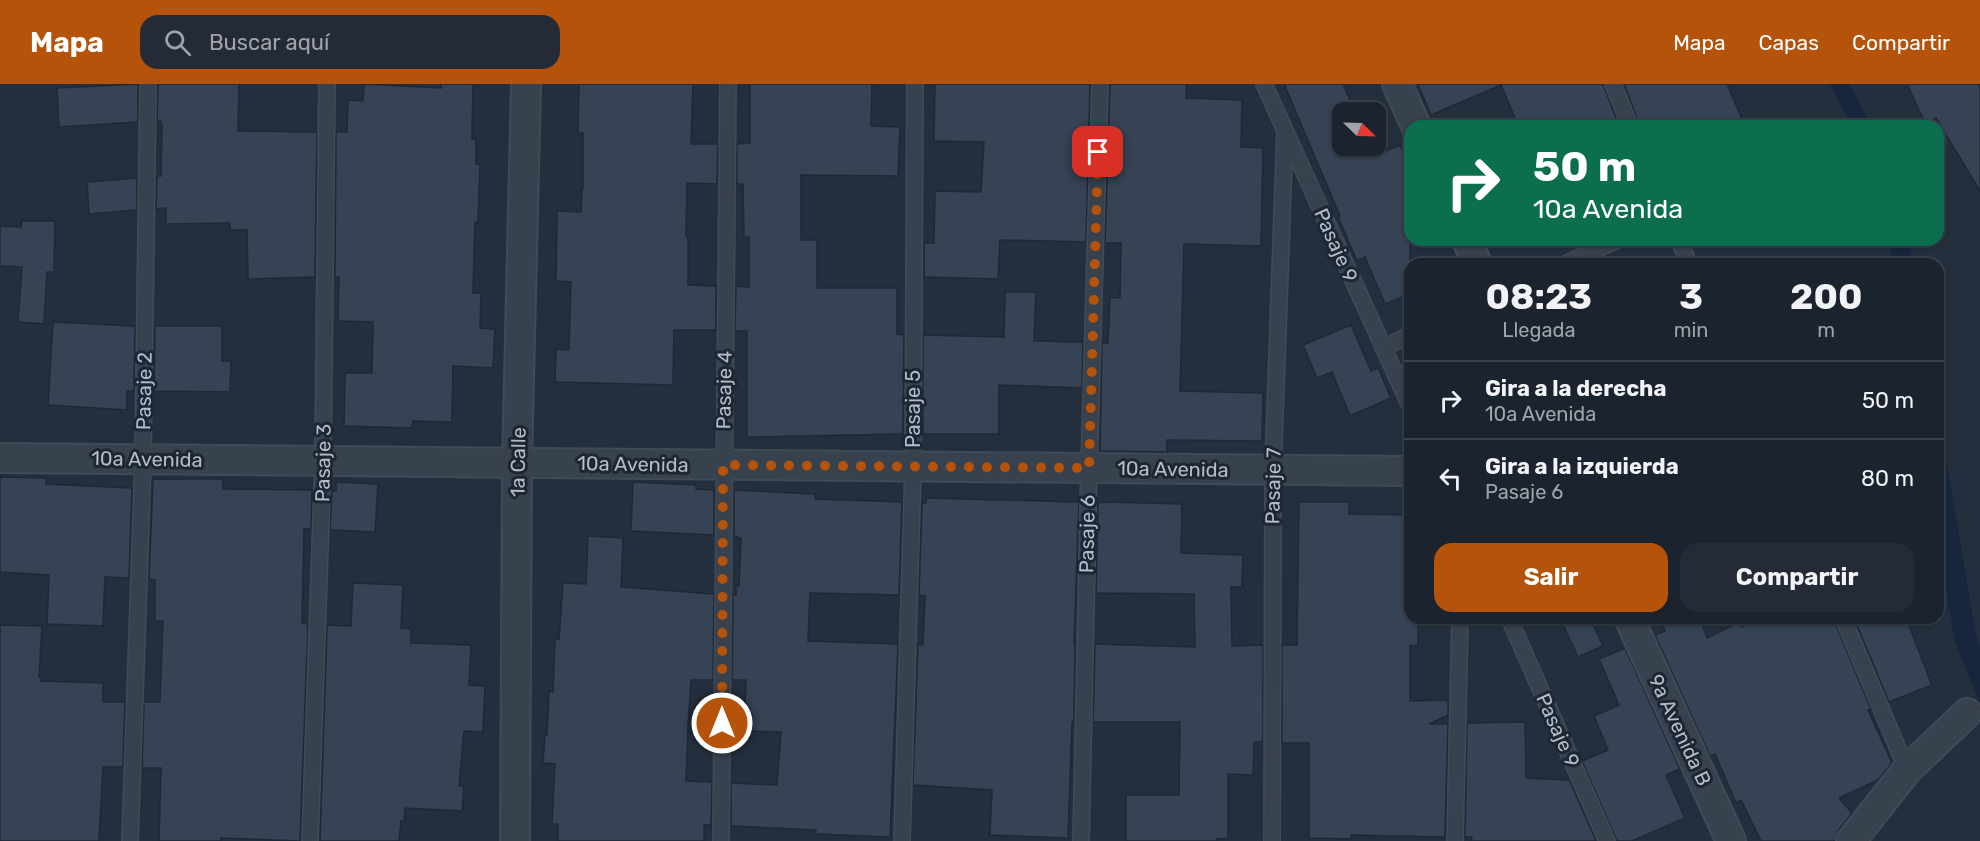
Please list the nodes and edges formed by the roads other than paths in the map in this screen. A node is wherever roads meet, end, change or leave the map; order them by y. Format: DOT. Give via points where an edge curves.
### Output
graph roads {
  1 [pos="148,84"];
  2 [pos="327,84"];
  3 [pos="526,84"];
  4 [pos="728,84"];
  5 [pos="915,84"];
  6 [pos="1100,84"];
  7 [pos="1264,84"];
  8 [pos="1397,84"];
  9 [pos="1612,84"];
  10 [pos="1413,120"];
  11 [pos="1627,120"];
  12 [pos="1285,131"];
  13 [pos="1604,246"];
  14 [pos="1578,258"];
  15 [pos="1404,338"];
  16 [pos="1383,348"];
  17 [pos="1404,393"];
  18 [pos="0,458"];
  19 [pos="143,459"];
  20 [pos="324,461"];
  21 [pos="517,463"];
  22 [pos="723,465"];
  23 [pos="913,466"];
  24 [pos="1089,468"];
  25 [pos="1273,470"];
  26 [pos="1404,471"];
  27 [pos="1460,624"];
  28 [pos="1512,624"];
  29 [pos="1632,624"];
  30 [pos="1846,624"];
  31 [pos="1967,713"];
  32 [pos="1907,770"];
  33 [pos="130,841"];
  34 [pos="310,841"];
  35 [pos="515,841"];
  36 [pos="721,841"];
  37 [pos="903,841"];
  38 [pos="1081,841"];
  39 [pos="1272,841"];
  40 [pos="1455,841"];
  41 [pos="1607,841"];
  42 [pos="1731,841"];
  43 [pos="1851,841"];
  1 -- 19 [label="lane, Pasaje 2"];
  2 -- 20 [label="lane, Pasaje 3"];
  3 -- 21 [label="street, 1a Calle"];
  4 -- 22 [label="lane, Pasaje 4"];
  5 -- 23 [label="lane, Pasaje 5"];
  6 -- 24 [label="lane, Pasaje 6"];
  7 -- 12 [label="lane, Pasaje 9"];
  8 -- 10 [label="street"];
  9 -- 11 [label="lane"];
  12 -- 16 [label="lane, Pasaje 9"];
  12 -- 25 [label="lane, Pasaje 7"];
  13 -- 14 [label="lane"];
  15 -- 16 [label="lane"];
  16 -- 17 [label="lane, Pasaje 9"];
  18 -- 19 [label="street, 10a Avenida"];
  19 -- 20 [label="street, 10a Avenida"];
  19 -- 33 [label="lane, Pasaje 2"];
  20 -- 21 [label="street, 10a Avenida"];
  20 -- 34 [label="lane, Pasaje 3"];
  21 -- 22 [label="street, 10a Avenida"];
  21 -- 35 [label="street, 1a Calle"];
  22 -- 23 [label="street, 10a Avenida"];
  22 -- 36 [label="lane, Pasaje 4"];
  23 -- 24 [label="street, 10a Avenida"];
  23 -- 37 [label="lane, Pasaje 5"];
  24 -- 25 [label="street, 10a Avenida"];
  24 -- 38 [label="lane, Pasaje 6"];
  25 -- 26 [label="street, 10a Avenida"];
  25 -- 39 [label="lane, Pasaje 7"];
  27 -- 40 [label="lane"];
  28 -- 41 [label="lane, Pasaje 9"];
  29 -- 42 [label="street, 9a Avenida B"];
  30 -- 32 [label="lane"];
  31 -- 32 [label="street"];
  32 -- 43 [label="street"];
}
